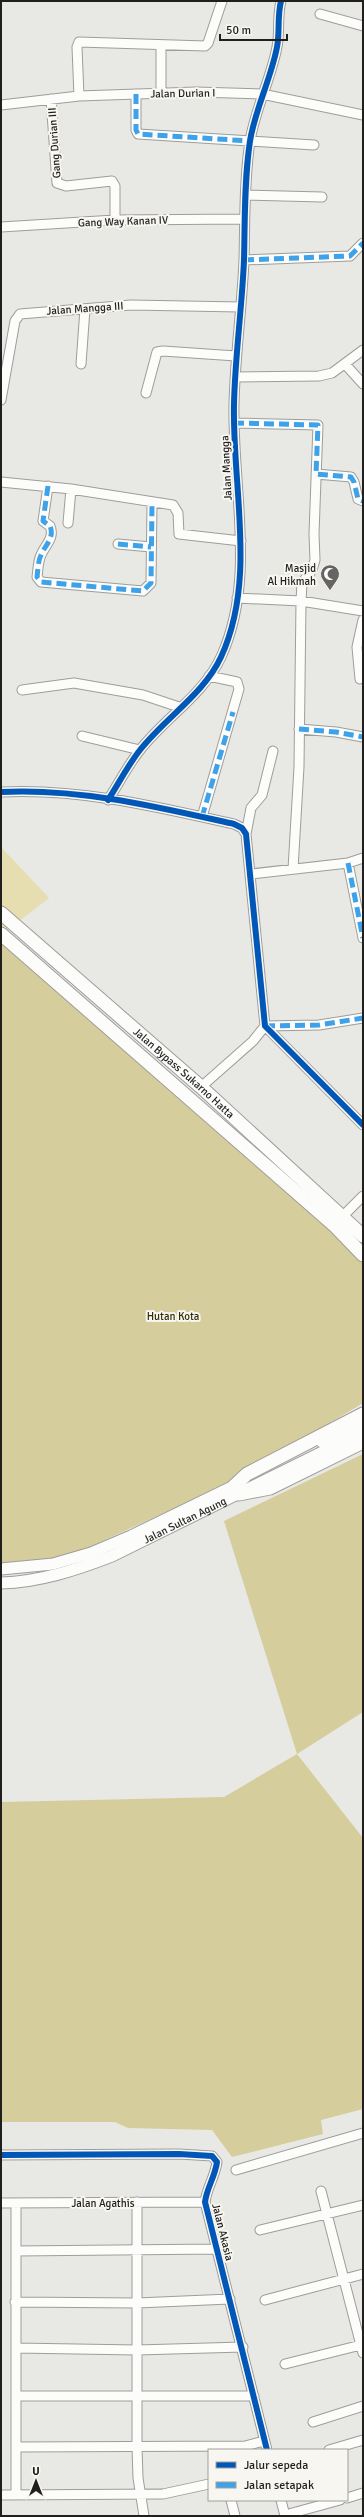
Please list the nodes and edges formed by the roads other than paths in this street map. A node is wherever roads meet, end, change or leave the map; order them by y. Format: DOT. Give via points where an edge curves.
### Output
graph roads {
  1 [pos="222,1"];
  2 [pos="280,1"];
  3 [pos="320,14"];
  4 [pos="363,26"];
  5 [pos="161,45"];
  6 [pos="161,93"];
  7 [pos="136,94"];
  8 [pos="262,94"];
  9 [pos="80,96"];
  10 [pos="51,99"];
  11 [pos="1,105"];
  12 [pos="363,115"];
  13 [pos="250,141"];
  14 [pos="314,145"];
  15 [pos="246,195"];
  16 [pos="322,197"];
  17 [pos="244,219"];
  18 [pos="115,220"];
  19 [pos="1,227"];
  20 [pos="363,243"];
  21 [pos="244,260"];
  22 [pos="240,307"];
  23 [pos="85,309"];
  24 [pos="363,350"];
  25 [pos="236,356"];
  26 [pos="81,364"];
  27 [pos="345,364"];
  28 [pos="236,377"];
  29 [pos="363,384"];
  30 [pos="146,393"];
  31 [pos="1,400"];
  32 [pos="234,423"];
  33 [pos="316,474"];
  34 [pos="1,482"];
  35 [pos="48,486"];
  36 [pos="71,489"];
  37 [pos="363,501"];
  38 [pos="152,503"];
  39 [pos="68,523"];
  40 [pos="241,541"];
  41 [pos="118,544"];
  42 [pos="151,547"];
  43 [pos="237,598"];
  44 [pos="301,601"];
  45 [pos="363,611"];
  46 [pos="363,620"];
  47 [pos="208,676"];
  48 [pos="360,679"];
  49 [pos="22,690"];
  50 [pos="179,707"];
  51 [pos="299,729"];
  52 [pos="82,736"];
  53 [pos="363,737"];
  54 [pos="140,750"];
  55 [pos="274,751"];
  56 [pos="1,792"];
  57 [pos="108,800"];
  58 [pos="202,817"];
  59 [pos="246,834"];
  60 [pos="361,860"];
  61 [pos="348,863"];
  62 [pos="294,869"];
  63 [pos="251,874"];
  64 [pos="1,913"];
  65 [pos="1,934"];
  66 [pos="363,938"];
  67 [pos="363,1018"];
  68 [pos="265,1026"];
  69 [pos="201,1087"];
  70 [pos="235,1118"];
  71 [pos="363,1125"];
  72 [pos="223,1128"];
  73 [pos="363,1196"];
  74 [pos="343,1216"];
  75 [pos="363,1236"];
  76 [pos="363,1255"];
  77 [pos="363,1414"];
  78 [pos="361,1431"];
  79 [pos="237,1490"];
  80 [pos="1,1569"];
  81 [pos="1,1582"];
  82 [pos="363,2133"];
  83 [pos="1,2155"];
  84 [pos="236,2170"];
  85 [pos="321,2191"];
  86 [pos="137,2202"];
  87 [pos="204,2202"];
  88 [pos="1,2203"];
  89 [pos="16,2203"];
  90 [pos="363,2205"];
  91 [pos="327,2214"];
  92 [pos="260,2230"];
  93 [pos="217,2249"];
  94 [pos="137,2250"];
  95 [pos="16,2251"];
  96 [pos="363,2274"];
  97 [pos="344,2280"];
  98 [pos="230,2299"];
  99 [pos="265,2300"];
  100 [pos="15,2302"];
  101 [pos="137,2303"];
  102 [pos="362,2343"];
  103 [pos="243,2347"];
  104 [pos="16,2348"];
  105 [pos="137,2350"];
  106 [pos="285,2364"];
  107 [pos="16,2396"];
  108 [pos="137,2396"];
  109 [pos="254,2396"];
  110 [pos="363,2406"];
  111 [pos="313,2422"];
  112 [pos="363,2440"];
  113 [pos="266,2446"];
  114 [pos="16,2447"];
  115 [pos="138,2447"];
  116 [pos="332,2449"];
  117 [pos="208,2484"];
  118 [pos="363,2493"];
  119 [pos="1,2495"];
  120 [pos="16,2495"];
  121 [pos="140,2495"];
  122 [pos="348,2498"];
  123 [pos="231,2501"];
  124 [pos="281,2501"];
  125 [pos="337,2501"];
  126 [pos="144,2516"];
  127 [pos="235,2516"];
  128 [pos="285,2516"];
  1 -- 5 [label="street" via="206,46"];
  2 -- 8 [label="street, Jalan Mangga" via="277,45"];
  3 -- 4 [label="street"];
  5 -- 6 [label="street"];
  5 -- 9 [label="street" via="79,42 77,47"];
  6 -- 7 [label="street, Jalan Durian I"];
  6 -- 8 [label="street, Jalan Durian I"];
  7 -- 9 [label="street, Jalan Durian I"];
  7 -- 13 [label="street" via="138,134"];
  8 -- 12 [label="street, Jalan Durian I"];
  8 -- 13 [label="street, Jalan Mangga"];
  9 -- 10 [label="street, Jalan Durian I"];
  10 -- 11 [label="street, Jalan Durian I"];
  10 -- 18 [label="street, Gang Durian III" via="57,183 59,186 112,181 115,186"];
  13 -- 14 [label="street"];
  13 -- 15 [label="street, Jalan Mangga"];
  15 -- 16 [label="street"];
  15 -- 17 [label="street, Jalan Mangga"];
  17 -- 18 [label="street, Gang Way Kanan IV"];
  17 -- 21 [label="street, Jalan Mangga"];
  18 -- 19 [label="street, Gang Way Kanan IV"];
  20 -- 21 [label="street" via="350,256"];
  21 -- 22 [label="street, Jalan Mangga"];
  22 -- 23 [label="street, Jalan Mangga III" via="175,304"];
  22 -- 25 [label="street, Jalan Mangga"];
  23 -- 26 [label="street"];
  23 -- 31 [label="street, Jalan Mangga III" via="25,312 16,317"];
  24 -- 27 [label="street"];
  25 -- 28 [label="street, Jalan Mangga"];
  25 -- 30 [label="street" via="156,352"];
  27 -- 28 [label="street" via="332,373 319,376"];
  27 -- 29 [label="street"];
  28 -- 32 [label="street, Jalan Mangga"];
  32 -- 33 [label="street" via="318,425"];
  32 -- 40 [label="street, Jalan Mangga"];
  33 -- 37 [label="street" via="351,477 358,499"];
  33 -- 44 [label="street" via="315,560 312,570 302,583"];
  34 -- 35 [label="street"];
  35 -- 36 [label="street"];
  35 -- 42 [label="street" via="43,521 52,531 48,546 40,555 38,579 143,591 151,583"];
  36 -- 38 [label="street"];
  36 -- 39 [label="street"];
  38 -- 40 [label="street" via="173,505 177,508 179,534"];
  38 -- 42 [label="street"];
  40 -- 43 [label="street, Jalan Mangga"];
  41 -- 42 [label="street"];
  43 -- 44 [label="street"];
  43 -- 47 [label="street, Jalan Mangga" via="221,657"];
  44 -- 45 [label="street"];
  44 -- 51 [label="street"];
  46 -- 48 [label="street" via="357,647"];
  47 -- 50 [label="street, Jalan Mangga"];
  47 -- 58 [label="street" via="236,682 239,689"];
  49 -- 50 [label="street" via="74,683 143,695"];
  50 -- 54 [label="street, Jalan Mangga"];
  51 -- 53 [label="street"];
  51 -- 62 [label="street"];
  52 -- 54 [label="street"];
  54 -- 57 [label="street, Jalan Mangga"];
  55 -- 59 [label="street" via="264,789 251,808"];
  56 -- 57 [label="street" via="32,791"];
  57 -- 58 [label="street" via="150,805"];
  58 -- 59 [label="street" via="234,824 242,828"];
  59 -- 63 [label="street"];
  60 -- 61 [label="street"];
  61 -- 62 [label="street"];
  61 -- 66 [label="street"];
  62 -- 63 [label="street"];
  63 -- 68 [label="street"];
  64 -- 69 [label="highway, Jalan Bypass Sukarno Hatta"];
  65 -- 72 [label="highway, Jalan Bypass Sukarno Hatta"];
  67 -- 68 [label="street" via="319,1025"];
  68 -- 69 [label="street" via="253,1041"];
  68 -- 71 [label="street"];
  69 -- 70 [label="highway, Jalan Bypass Sukarno Hatta"];
  70 -- 72 [label="highway"];
  70 -- 74 [label="highway, Jalan Bypass Sukarno Hatta"];
  72 -- 76 [label="highway, Jalan Bypass Sukarno Hatta" via="334,1225"];
  73 -- 74 [label="street"];
  74 -- 75 [label="highway, Jalan Bypass Sukarno Hatta"];
  77 -- 79 [label="highway" via="247,1474"];
  78 -- 79 [label="main road, Jalan Sultan Agung"];
  78 -- 79 [label="highway" via="270,1488"];
  79 -- 80 [label="main road, Jalan Sultan Agung" via="90,1553 53,1564"];
  79 -- 81 [label="main road, Jalan Sultan Agung" via="138,1544 84,1567 46,1577"];
  82 -- 84 [label="street"];
  83 -- 87 [label="street, Jalan Akasia" via="212,2156 217,2162 216,2170"];
  85 -- 91 [label="street"];
  86 -- 87 [label="street, Jalan Agathis"];
  86 -- 89 [label="street, Jalan Agathis"];
  86 -- 94 [label="street"];
  87 -- 93 [label="street, Jalan Akasia"];
  88 -- 89 [label="street, Jalan Agathis"];
  89 -- 95 [label="street"];
  90 -- 91 [label="street"];
  91 -- 92 [label="street"];
  91 -- 97 [label="street"];
  93 -- 94 [label="street"];
  93 -- 98 [label="street, Jalan Akasia"];
  94 -- 95 [label="street"];
  94 -- 101 [label="street"];
  95 -- 100 [label="street"];
  96 -- 97 [label="street"];
  97 -- 99 [label="street"];
  97 -- 102 [label="street"];
  98 -- 101 [label="street"];
  98 -- 103 [label="street, Jalan Akasia"];
  100 -- 101 [label="street"];
  100 -- 104 [label="street"];
  101 -- 105 [label="street"];
  102 -- 106 [label="street"];
  103 -- 105 [label="street"];
  103 -- 109 [label="street, Jalan Akasia"];
  104 -- 105 [label="street"];
  104 -- 107 [label="street"];
  105 -- 108 [label="street"];
  107 -- 108 [label="street"];
  107 -- 114 [label="street"];
  108 -- 109 [label="street"];
  108 -- 115 [label="street"];
  109 -- 113 [label="street, Jalan Akasia"];
  110 -- 111 [label="street"];
  112 -- 116 [label="street"];
  113 -- 115 [label="street"];
  114 -- 115 [label="street"];
  114 -- 120 [label="street"];
  115 -- 121 [label="street"];
  117 -- 121 [label="street" via="177,2492"];
  118 -- 122 [label="street"];
  119 -- 120 [label="street"];
  120 -- 121 [label="street"];
  121 -- 126 [label="street"];
  123 -- 127 [label="street"];
  124 -- 128 [label="street"];
  125 -- 128 [label="street"];
}
